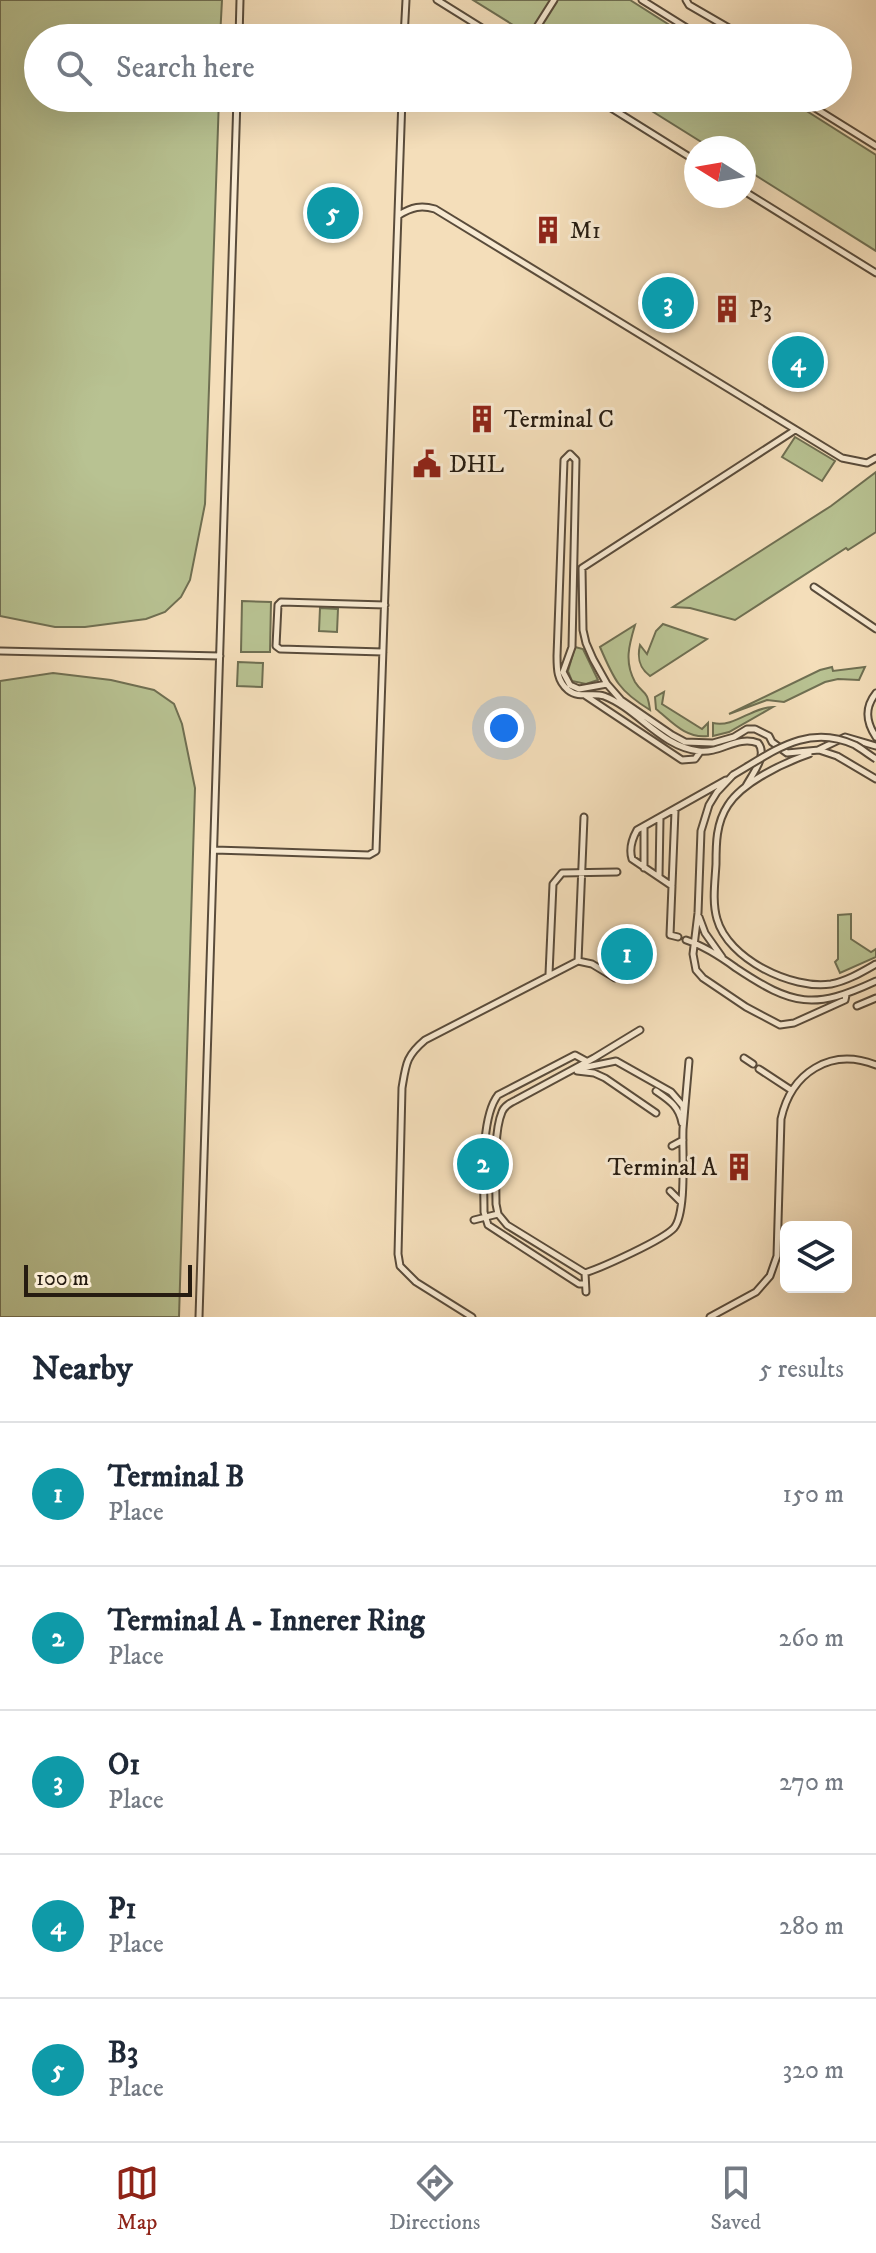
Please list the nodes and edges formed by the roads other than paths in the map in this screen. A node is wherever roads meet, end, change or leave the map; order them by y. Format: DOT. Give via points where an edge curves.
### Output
graph roads {
  1 [pos="240,0"];
  2 [pos="406,0"];
  3 [pos="437,0"];
  4 [pos="554,0"];
  5 [pos="642,0"];
  6 [pos="686,0"];
  7 [pos="239,24"];
  8 [pos="405,24"];
  9 [pos="476,24"];
  10 [pos="539,24"];
  11 [pos="681,24"];
  12 [pos="722,24"];
  13 [pos="237,112"];
  14 [pos="402,112"];
  15 [pos="617,112"];
  16 [pos="821,112"];
  17 [pos="876,146"];
  18 [pos="684,154"];
  19 [pos="756,198"];
  20 [pos="398,215"];
  21 [pos="876,273"];
  22 [pos="795,430"];
  23 [pos="876,458"];
  24 [pos="560,564"];
  25 [pos="575,564"];
  26 [pos="814,587"];
  27 [pos="385,605"];
  28 [pos="876,629"];
  29 [pos="0,651"];
  30 [pos="383,652"];
  31 [pos="220,656"];
  32 [pos="607,684"];
  33 [pos="876,693"];
  34 [pos="585,696"];
  35 [pos="876,737"];
  36 [pos="876,746"];
  37 [pos="819,750"];
  38 [pos="700,752"];
  39 [pos="876,759"];
  40 [pos="733,775"];
  41 [pos="876,779"];
  42 [pos="746,786"];
  43 [pos="675,810"];
  44 [pos="584,817"];
  45 [pos="660,818"];
  46 [pos="644,826"];
  47 [pos="214,850"];
  48 [pos="644,868"];
  49 [pos="617,872"];
  50 [pos="582,873"];
  51 [pos="659,878"];
  52 [pos="672,886"];
  53 [pos="698,913"];
  54 [pos="678,937"];
  55 [pos="686,940"];
  56 [pos="694,942"];
  57 [pos="725,960"];
  58 [pos="578,961"];
  59 [pos="876,964"];
  60 [pos="549,974"];
  61 [pos="615,978"];
  62 [pos="876,981"];
  63 [pos="846,995"];
  64 [pos="876,998"];
  65 [pos="857,1006"];
  66 [pos="640,1030"];
  67 [pos="744,1058"];
  68 [pos="689,1061"];
  69 [pos="587,1062"];
  70 [pos="753,1064"];
  71 [pos="876,1065"];
  72 [pos="572,1069"];
  73 [pos="759,1069"];
  74 [pos="791,1090"];
  75 [pos="656,1091"];
  76 [pos="656,1113"];
  77 [pos="684,1128"];
  78 [pos="683,1140"];
  79 [pos="672,1146"];
  80 [pos="670,1191"];
  81 [pos="682,1203"];
  82 [pos="498,1214"];
  83 [pos="474,1220"];
  84 [pos="585,1273"];
  85 [pos="585,1284"];
  86 [pos="586,1292"];
  87 [pos="199,1317"];
  88 [pos="472,1317"];
  89 [pos="710,1317"];
  1 -- 7 [label="lane"];
  2 -- 8 [label="lane"];
  3 -- 9 [label="lane"];
  4 -- 10 [label="lane"];
  5 -- 11 [label="lane"];
  6 -- 12 [label="lane"];
  13 -- 31 [label="lane"];
  14 -- 20 [label="lane"];
  15 -- 18 [label="lane"];
  16 -- 17 [label="lane"];
  19 -- 21 [label="lane"];
  20 -- 22 [label="lane" via="411,207 435,209"];
  20 -- 27 [label="lane"];
  22 -- 23 [label="lane" via="842,458 867,463"];
  22 -- 32 [label="lane" via="582,568 583,630"];
  24 -- 25 [label="lane" via="564,559"];
  24 -- 25 [label="lane" via="564,460 570,454 576,460"];
  24 -- 34 [label="lane" via="557,669 568,690"];
  25 -- 32 [label="lane" via="572,647 563,672 579,689"];
  26 -- 28 [label="lane"];
  27 -- 30 [label="lane"];
  27 -- 30 [label="lane" via="281,602 276,646"];
  29 -- 31 [label="lane"];
  30 -- 47 [label="lane" via="376,851 369,855"];
  31 -- 47 [label="lane"];
  32 -- 37 [label="lane" via="621,700 685,742 713,743 755,729 787,753"];
  33 -- 35 [label="lane" via="867,720"];
  34 -- 38 [label="lane" via="604,696 679,747"];
  34 -- 38 [label="lane" via="682,760 695,759"];
  36 -- 37 [label="lane" via="845,737"];
  37 -- 41 [label="lane"];
  37 -- 42 [label="lane"];
  38 -- 42 [label="lane" via="742,740 758,743 762,755"];
  39 -- 40 [label="lane, bridge" via="855,745 810,737 785,744"];
  40 -- 43 [label="lane"];
  40 -- 53 [label="lane" via="704,817"];
  42 -- 59 [label="lane" via="727,806 718,829 715,903 727,939 779,976 805,984 834,983"];
  43 -- 45 [label="lane"];
  43 -- 52 [label="lane"];
  44 -- 50 [label="lane"];
  45 -- 46 [label="lane"];
  45 -- 51 [label="lane"];
  46 -- 48 [label="lane"];
  46 -- 48 [label="lane" via="633,837 631,855"];
  47 -- 87 [label="lane"];
  48 -- 51 [label="lane"];
  49 -- 50 [label="lane"];
  50 -- 58 [label="lane"];
  50 -- 60 [label="lane" via="562,873 553,884"];
  51 -- 52 [label="lane"];
  52 -- 54 [label="lane" via="670,935"];
  53 -- 56 [label="lane"];
  53 -- 57 [label="lane"];
  55 -- 56 [label="lane"];
  56 -- 57 [label="lane"];
  56 -- 63 [label="lane" via="694,964 703,978 780,1025 845,1000"];
  57 -- 63 [label="lane" via="785,996 815,1001"];
  58 -- 60 [label="lane"];
  58 -- 61 [label="lane"];
  60 -- 88 [label="lane" via="425,1040 410,1053 405,1070 400,1266"];
  62 -- 63 [label="lane"];
  64 -- 65 [label="lane"];
  66 -- 69 [label="lane"];
  67 -- 70 [label="lane"];
  68 -- 77 [label="lane"];
  69 -- 72 [label="lane"];
  69 -- 85 [label="lane" via="575,1055 492,1103 484,1206 488,1225"];
  71 -- 74 [label="lane" via="831,1061 814,1068"];
  72 -- 76 [label="lane" via="605,1078"];
  72 -- 77 [label="lane" via="616,1061 671,1092 683,1106"];
  72 -- 82 [label="lane" via="505,1106 498,1129"];
  73 -- 74 [label="lane"];
  74 -- 89 [label="lane" via="781,1119 777,1256 770,1276 756,1292"];
  75 -- 77 [label="lane" via="675,1105"];
  77 -- 78 [label="lane"];
  78 -- 79 [label="lane"];
  78 -- 81 [label="lane"];
  80 -- 81 [label="lane"];
  81 -- 84 [label="lane" via="673,1229"];
  82 -- 83 [label="lane"];
  82 -- 84 [label="lane" via="507,1225"];
  84 -- 85 [label="lane"];
  85 -- 86 [label="lane"];
}
